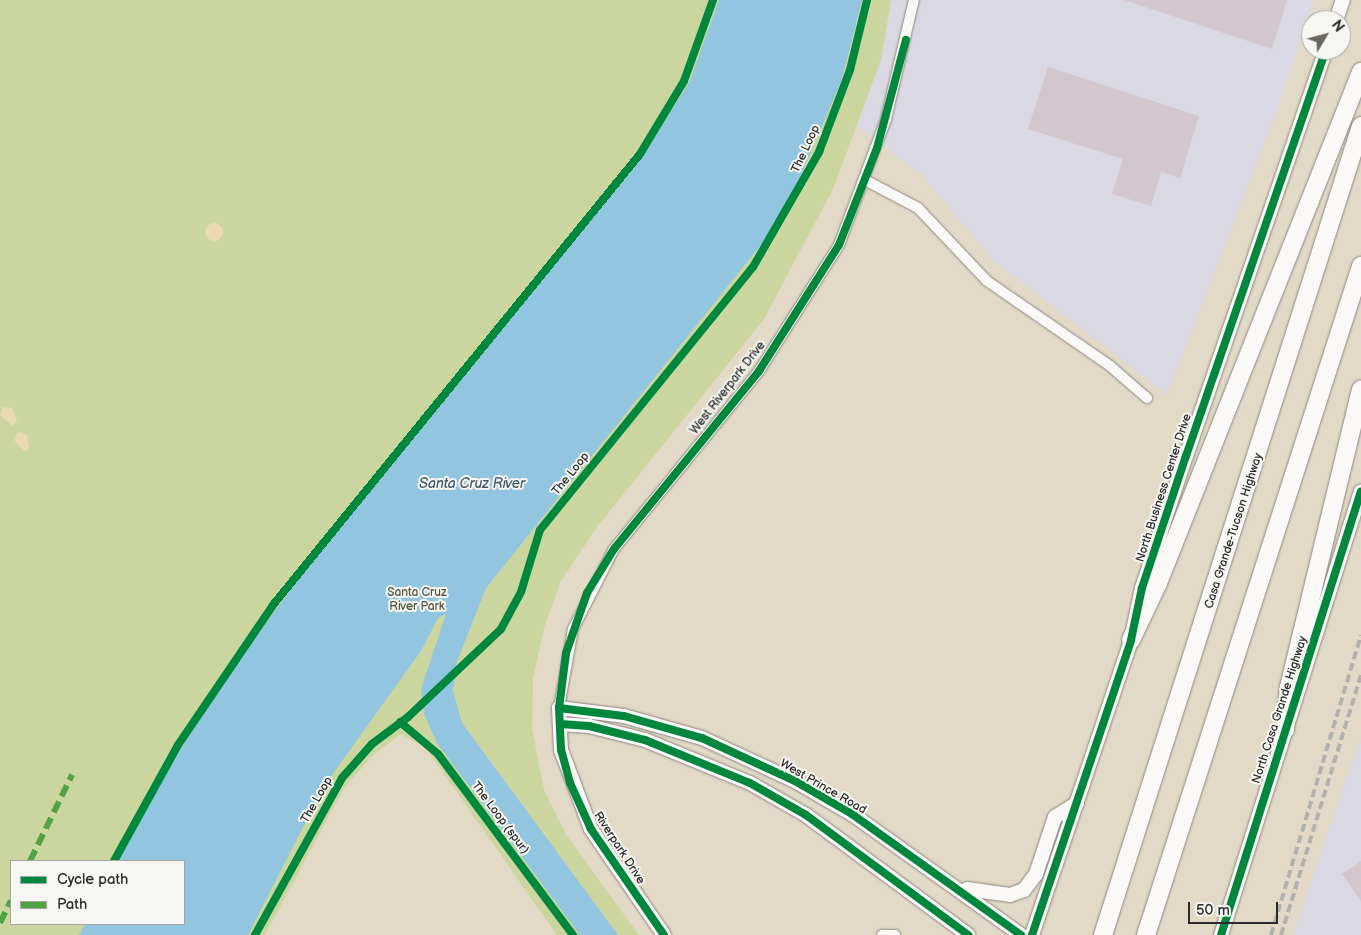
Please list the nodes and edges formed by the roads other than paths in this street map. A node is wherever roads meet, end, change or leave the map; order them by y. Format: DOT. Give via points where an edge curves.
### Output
graph roads {
  1 [pos="914,0"];
  2 [pos="1323,60"];
  3 [pos="1361,72"];
  4 [pos="1361,126"];
  5 [pos="865,180"];
  6 [pos="1361,266"];
  7 [pos="1361,390"];
  8 [pos="1147,398"];
  9 [pos="1361,492"];
  10 [pos="1131,640"];
  11 [pos="559,708"];
  12 [pos="560,724"];
  13 [pos="1285,730"];
  14 [pos="1077,803"];
  15 [pos="952,884"];
  16 [pos="664,935"];
  17 [pos="882,935"];
  18 [pos="894,935"];
  19 [pos="968,935"];
  20 [pos="1021,935"];
  21 [pos="1032,935"];
  22 [pos="1103,935"];
  23 [pos="1146,935"];
  24 [pos="1221,935"];
  1 -- 5 [label="street, West Riverpark Drive" via="886,119"];
  2 -- 10 [label="street, North Business Center Drive" via="1142,588"];
  3 -- 10 [label="highway" via="1158,583"];
  4 -- 22 [label="highway, Casa Grande-Tucson Highway"];
  5 -- 8 [label="street" via="918,208 987,281 1110,366"];
  5 -- 11 [label="street, West Riverpark Drive" via="839,245 759,370 614,549 588,593 566,653"];
  6 -- 23 [label="highway"];
  7 -- 13 [label="highway" via="1289,687"];
  9 -- 13 [label="street, North Casa Grande Highway"];
  10 -- 14 [label="street, North Business Center Drive"];
  11 -- 12 [label="street, Riverpark Drive"];
  11 -- 15 [label="street, West Prince Road" via="624,716 718,746 795,781 844,810"];
  12 -- 16 [label="street, Riverpark Drive" via="570,783 591,829"];
  12 -- 19 [label="street" via="589,726 645,740 750,783 806,814"];
  13 -- 24 [label="street, North Casa Grande Highway"];
  14 -- 15 [label="street" via="1056,818 1036,874 1024,890 1010,895 982,895"];
  14 -- 21 [label="street, North Business Center Drive"];
  15 -- 20 [label="street, West Prince Road"];
  17 -- 18 [label="street"];
}
